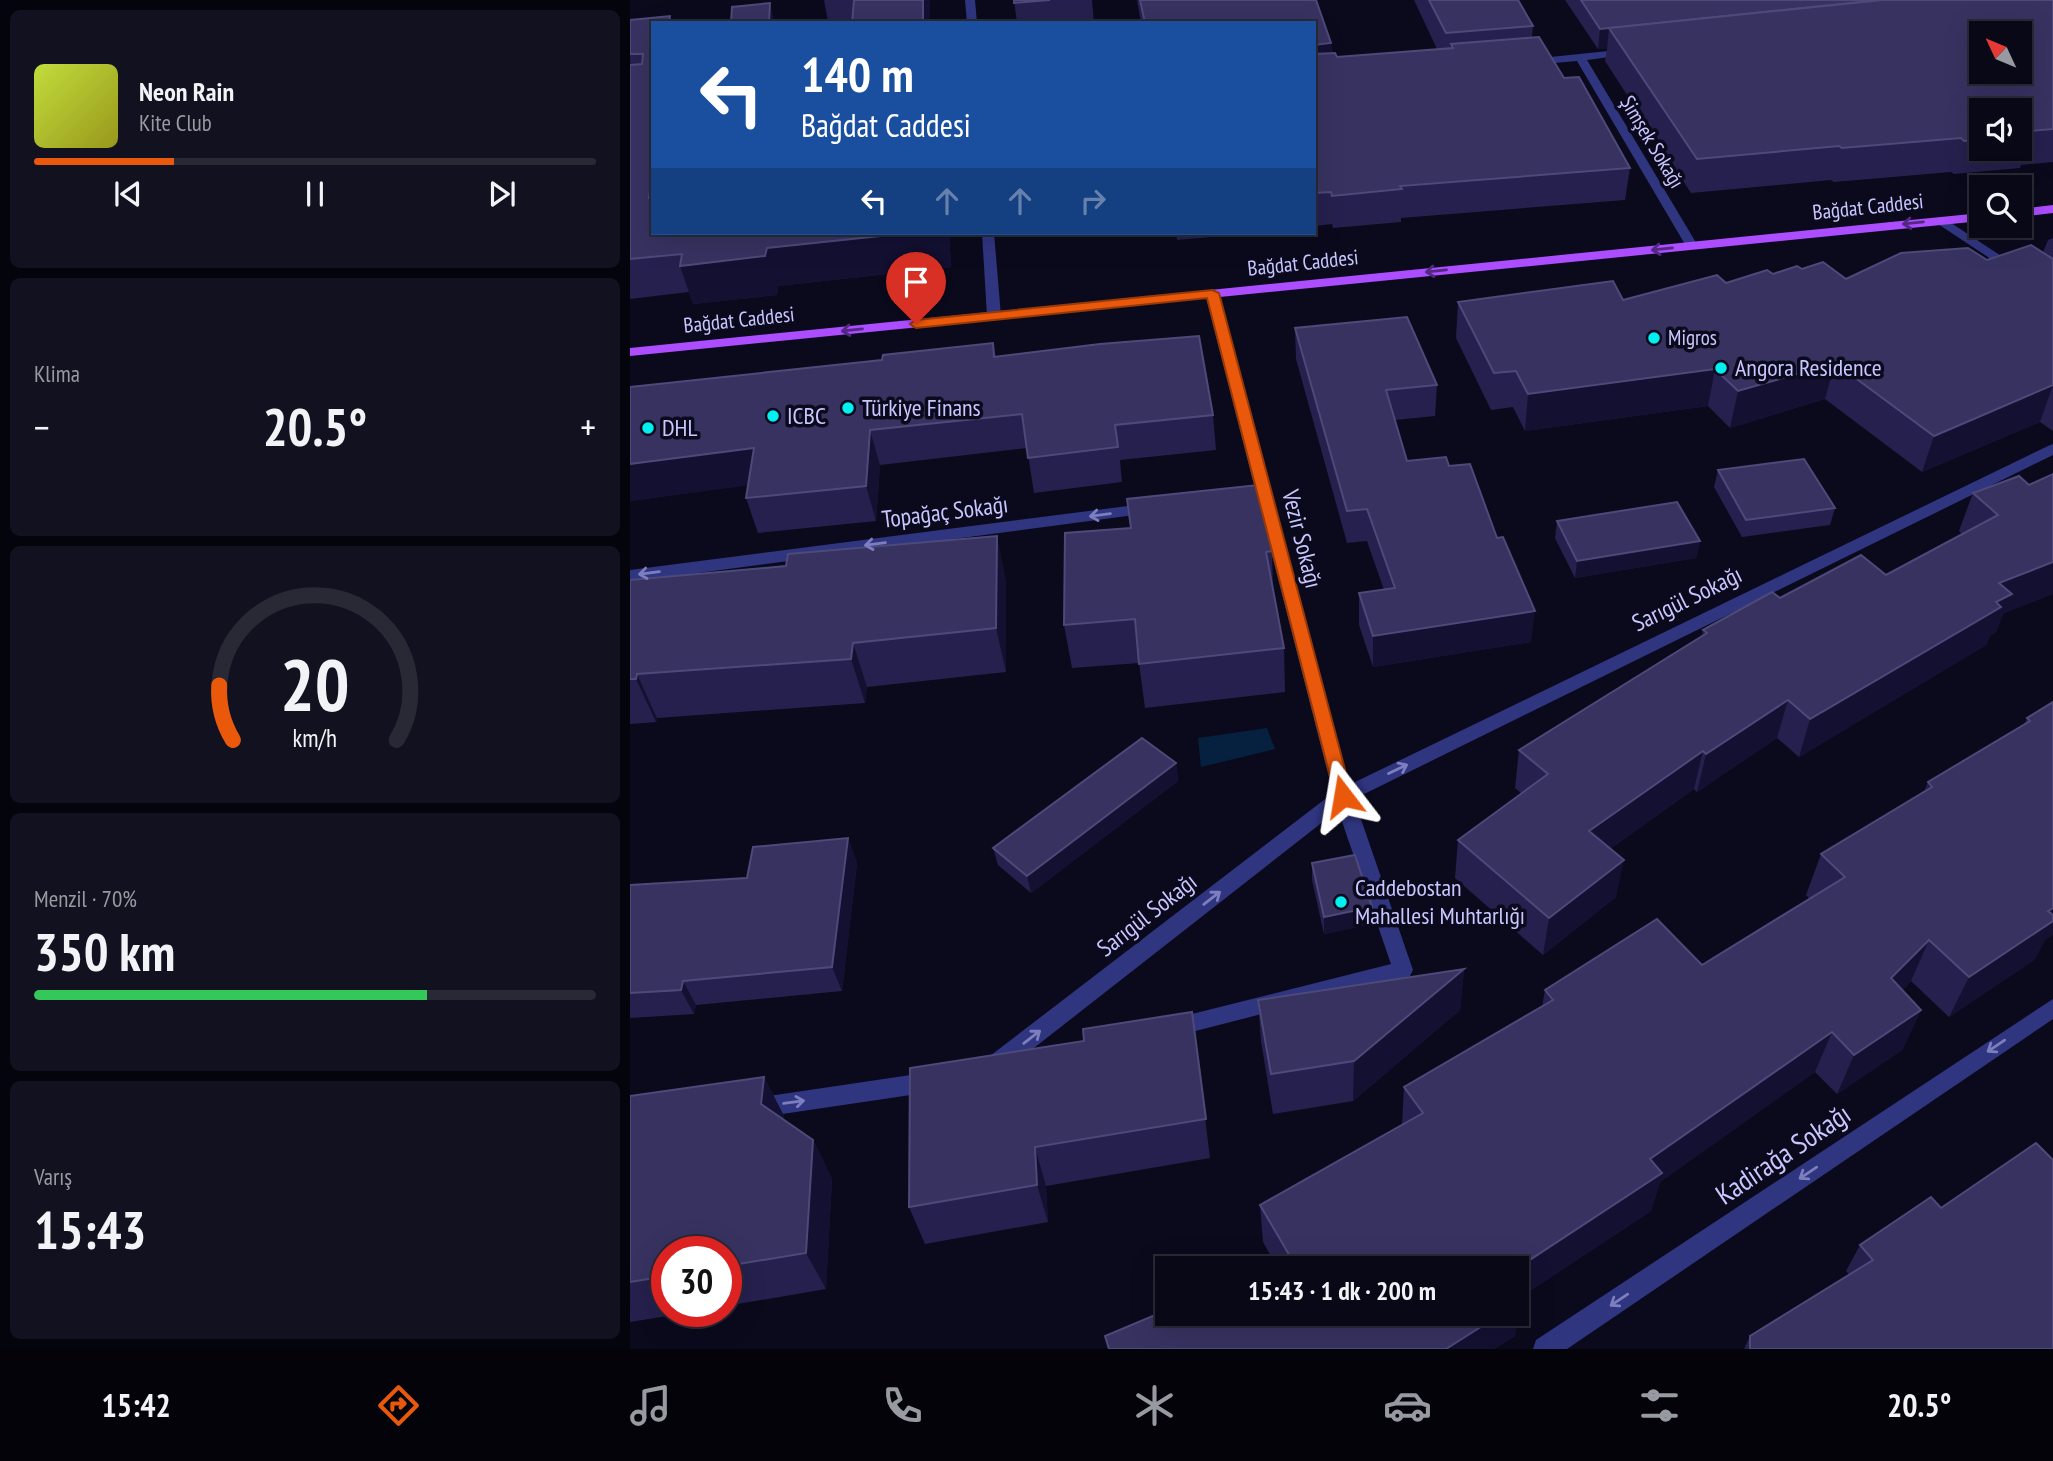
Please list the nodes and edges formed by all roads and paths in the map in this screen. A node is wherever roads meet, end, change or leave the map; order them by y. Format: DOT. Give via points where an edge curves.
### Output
graph roads {
  1 [pos="970,0"];
  2 [pos="972,21"];
  3 [pos="1635,52"];
  4 [pos="1580,57"];
  5 [pos="1513,63"];
  6 [pos="2053,209"];
  7 [pos="2032,212"];
  8 [pos="1969,218"];
  9 [pos="1942,220"];
  10 [pos="988,235"];
  11 [pos="1692,246"];
  12 [pos="1212,293"];
  13 [pos="2053,296"];
  14 [pos="994,316"];
  15 [pos="630,352"];
  16 [pos="2053,449"];
  17 [pos="1169,506"];
  18 [pos="630,576"];
  19 [pos="1343,796"];
  20 [pos="2053,1008"];
  21 [pos="1153,1032"];
  22 [pos="1035,1062"];
  23 [pos="955,1079"];
  24 [pos="738,1111"];
  25 [pos="1545,1349"];
  1 -- 2 [label="street"];
  3 -- 4 [label="street"];
  4 -- 5 [label="street"];
  4 -- 11 [label="street, Şimşek Sokağı"];
  6 -- 7 [label="main road"];
  8 -- 9 [label="main road, Bağdat Caddesi"];
  9 -- 11 [label="main road, Bağdat Caddesi, one-way"];
  9 -- 13 [label="street"];
  10 -- 14 [label="street"];
  11 -- 12 [label="main road, Bağdat Caddesi, one-way"];
  12 -- 14 [label="main road, Bağdat Caddesi"];
  12 -- 19 [label="street, Vezir Sokağı" via="1258,495"];
  14 -- 15 [label="main road, Bağdat Caddesi, one-way"];
  19 -- 16 [label="street, Sarıgül Sokağı, one-way"];
  17 -- 18 [label="street, Topağaç Sokağı, one-way"];
  19 -- 21 [label="street" via="1403,970"];
  22 -- 19 [label="street, Sarıgül Sokağı, one-way" via="982,1075"];
  20 -- 25 [label="street, Kadirağa Sokağı, one-way"];
  24 -- 23 [label="street, one-way"];
}
